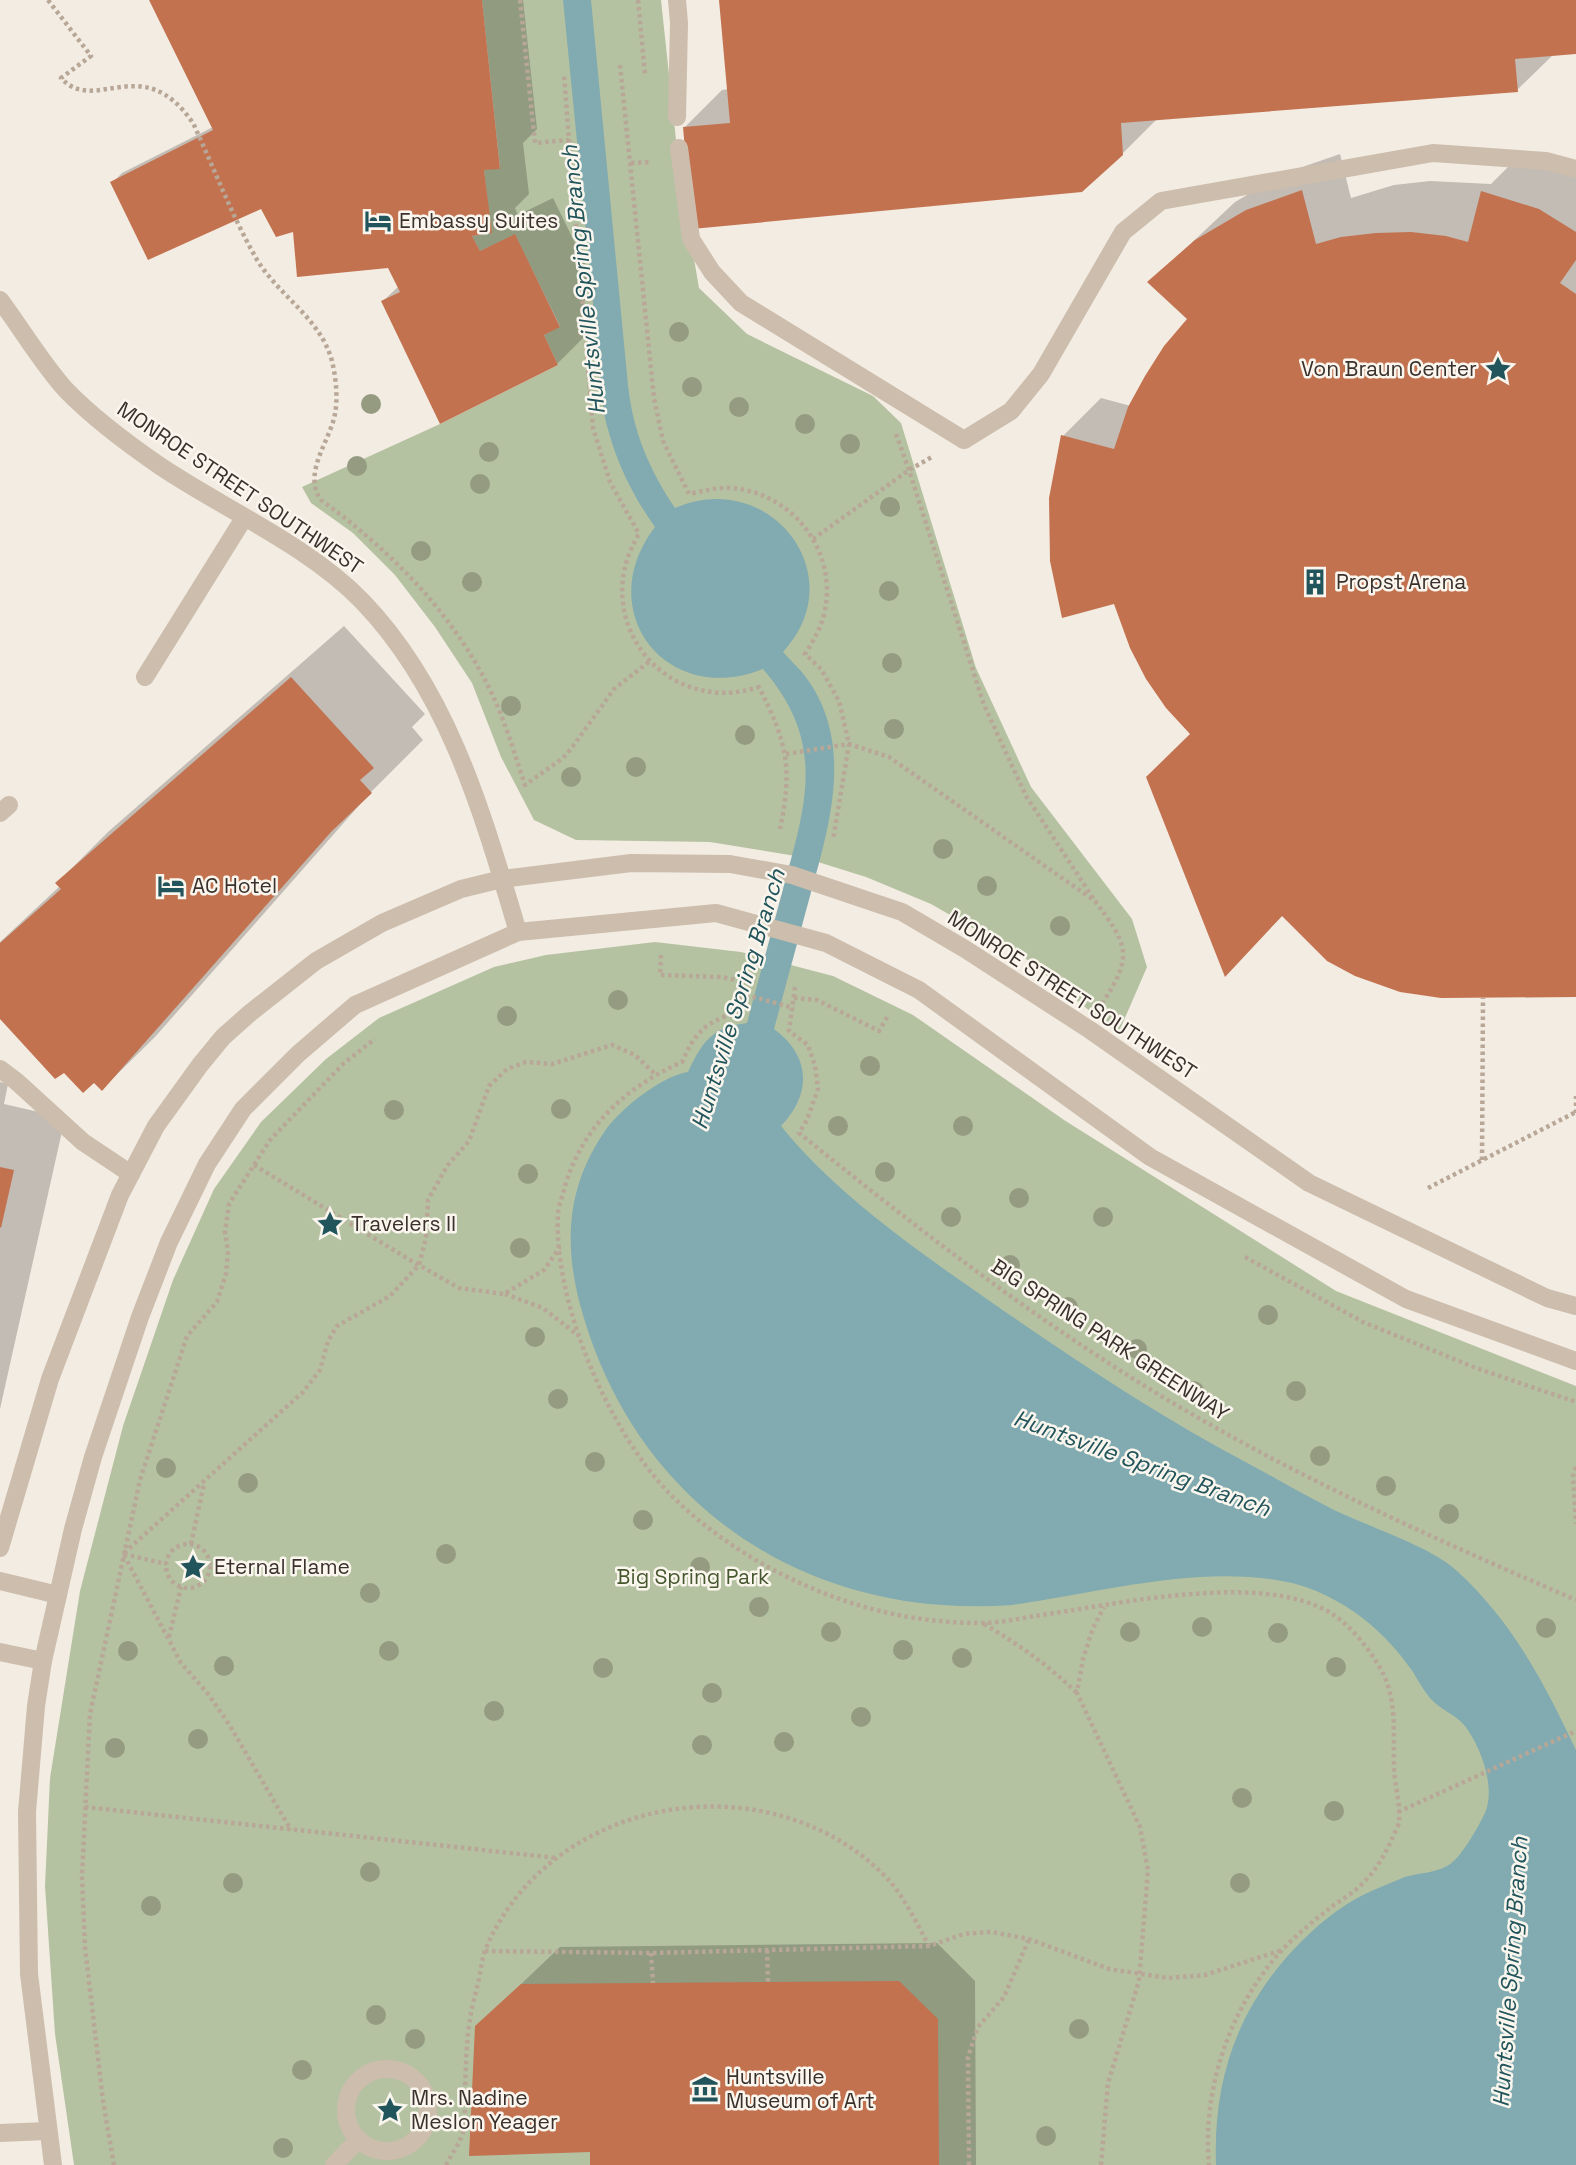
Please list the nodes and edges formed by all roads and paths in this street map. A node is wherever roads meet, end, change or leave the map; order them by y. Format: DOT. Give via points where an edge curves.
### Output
graph roads {
  1 [pos="48,0"];
  2 [pos="520,0"];
  3 [pos="677,0"];
  4 [pos="620,65"];
  5 [pos="564,74"];
  6 [pos="677,117"];
  7 [pos="569,140"];
  8 [pos="679,148"];
  9 [pos="661,161"];
  10 [pos="631,163"];
  11 [pos="1576,169"];
  12 [pos="0,300"];
  13 [pos="894,430"];
  14 [pos="964,440"];
  15 [pos="909,470"];
  16 [pos="244,518"];
  17 [pos="813,539"];
  18 [pos="650,662"];
  19 [pos="145,677"];
  20 [pos="849,744"];
  21 [pos="786,754"];
  22 [pos="780,828"];
  23 [pos="833,840"];
  24 [pos="502,879"];
  25 [pos="1095,901"];
  26 [pos="518,932"];
  27 [pos="661,955"];
  28 [pos="744,975"];
  29 [pos="741,981"];
  30 [pos="795,987"];
  31 [pos="739,993"];
  32 [pos="794,998"];
  33 [pos="1483,998"];
  34 [pos="1103,1003"];
  35 [pos="794,1008"];
  36 [pos="889,1014"];
  37 [pos="375,1039"];
  38 [pos="0,1069"];
  39 [pos="655,1074"];
  40 [pos="1576,1096"];
  41 [pos="1576,1113"];
  42 [pos="1482,1160"];
  43 [pos="254,1165"];
  44 [pos="131,1174"];
  45 [pos="1428,1188"];
  46 [pos="560,1246"];
  47 [pos="1245,1257"];
  48 [pos="419,1265"];
  49 [pos="504,1294"];
  50 [pos="1576,1306"];
  51 [pos="579,1337"];
  52 [pos="1576,1361"];
  53 [pos="1576,1402"];
  54 [pos="1576,1467"];
  55 [pos="204,1481"];
  56 [pos="1576,1524"];
  57 [pos="191,1544"];
  58 [pos="0,1548"];
  59 [pos="123,1554"];
  60 [pos="166,1564"];
  61 [pos="0,1581"];
  62 [pos="181,1587"];
  63 [pos="58,1595"];
  64 [pos="1576,1600"];
  65 [pos="1104,1606"];
  66 [pos="984,1624"];
  67 [pos="169,1638"];
  68 [pos="0,1652"];
  69 [pos="43,1661"];
  70 [pos="1077,1693"];
  71 [pos="1576,1731"];
  72 [pos="85,1807"];
  73 [pos="1398,1812"];
  74 [pos="290,1830"];
  75 [pos="557,1858"];
  76 [pos="1029,1939"];
  77 [pos="929,1946"];
  78 [pos="767,1950"];
  79 [pos="1282,1950"];
  80 [pos="485,1951"];
  81 [pos="651,1953"];
  82 [pos="1139,1974"];
  83 [pos="768,1982"];
  84 [pos="653,1983"];
  85 [pos="47,2131"];
  86 [pos="0,2133"];
  87 [pos="358,2140"];
  88 [pos="53,2165"];
  89 [pos="114,2165"];
  90 [pos="334,2165"];
  91 [pos="446,2165"];
  92 [pos="970,2165"];
  93 [pos="1101,2165"];
  94 [pos="1209,2165"];
  1 -- 18 [label="path" via="91,56 61,78 67,85 89,92 147,86 170,96 193,123 256,258 313,323 332,362 336,404 317,462 317,494 391,557 471,654 496,704 525,786 563,758 614,689"];
  2 -- 7 [label="path" via="535,143"];
  3 -- 6 [label="street"];
  4 -- 10 [label="path"];
  5 -- 7 [label="path"];
  7 -- 18 [label="path" via="590,410 610,482 639,534 624,571 623,606 632,635"];
  8 -- 14 [label="street" via="691,239 712,272 741,303"];
  9 -- 10 [label="path"];
  10 -- 17 [label="path" via="654,398 663,441 677,472 689,494 729,488 770,498 800,520"];
  11 -- 14 [label="street" via="1546,161 1433,153 1161,201 1122,232 1026,393 1011,411"];
  12 -- 16 [label="street, MONROE STREET SOUTHWEST" via="65,389 160,466"];
  13 -- 15 [label="path"];
  14 -- 15 [label="path"];
  15 -- 17 [label="path"];
  15 -- 25 [label="path" via="984,705 1026,796"];
  16 -- 19 [label="street"];
  16 -- 24 [label="street, MONROE STREET SOUTHWEST" via="313,560 361,600 423,680 456,745"];
  17 -- 20 [label="path" via="824,566 827,597 823,620 806,654 821,669 839,701"];
  18 -- 21 [label="path" via="670,678 698,690 734,693 759,687 780,729"];
  20 -- 21 [label="path"];
  20 -- 23 [label="path"];
  20 -- 25 [label="path" via="889,757"];
  21 -- 22 [label="path"];
  24 -- 26 [label="street, MONROE STREET SOUTHWEST"];
  24 -- 44 [label="street" via="461,888 382,923 283,986 223,1037 200,1065 156,1126"];
  24 -- 50 [label="street, MONROE STREET SOUTHWEST" via="631,863 730,864 792,875 902,912 1090,1030 1309,1183 1547,1298"];
  25 -- 34 [label="path" via="1119,934 1124,953 1117,982"];
  26 -- 52 [label="street" via="716,914 826,943 919,990 1162,1164 1405,1299"];
  26 -- 63 [label="street" via="355,1005 243,1109 207,1164 169,1242 140,1317 93,1457"];
  27 -- 29 [label="path" via="660,975"];
  28 -- 29 [label="path"];
  29 -- 31 [label="path"];
  30 -- 32 [label="path, BIG SPRING PARK GREENWAY"];
  31 -- 35 [label="path"];
  31 -- 39 [label="path" via="736,1012 709,1022 691,1042 682,1062"];
  32 -- 35 [label="path, BIG SPRING PARK GREENWAY"];
  32 -- 36 [label="path" via="817,1000 879,1031"];
  33 -- 42 [label="path"];
  35 -- 64 [label="path, BIG SPRING PARK GREENWAY" via="789,1031 808,1045 818,1089 799,1133 976,1273 1207,1423 1342,1496"];
  37 -- 43 [label="path" via="294,1113"];
  38 -- 44 [label="street" via="83,1142"];
  39 -- 46 [label="path" via="618,1101 592,1129 570,1168 558,1210"];
  39 -- 48 [label="path" via="635,1055 612,1045 552,1063 526,1062 507,1069 489,1086 469,1141 447,1166 428,1200"];
  40 -- 41 [label="path"];
  41 -- 42 [label="path"];
  42 -- 45 [label="path"];
  43 -- 48 [label="path"];
  43 -- 59 [label="path" via="229,1205 226,1274 217,1303 187,1336 140,1480"];
  44 -- 58 [label="street" via="50,1379"];
  46 -- 49 [label="path" via="544,1270"];
  46 -- 51 [label="path" via="567,1299"];
  47 -- 53 [label="path" via="1363,1322"];
  48 -- 49 [label="path" via="459,1288"];
  48 -- 55 [label="path" via="390,1296 337,1326 320,1370 303,1392"];
  49 -- 51 [label="path" via="542,1308"];
  51 -- 66 [label="path" via="631,1444 667,1491 713,1531 788,1578 831,1596 879,1612"];
  54 -- 56 [label="path"];
  55 -- 57 [label="path"];
  55 -- 59 [label="path"];
  57 -- 60 [label="path" via="177,1547"];
  57 -- 62 [label="path" via="204,1550 209,1570 202,1582"];
  59 -- 60 [label="path"];
  59 -- 67 [label="path"];
  59 -- 72 [label="path" via="90,1714"];
  60 -- 62 [label="path" via="170,1578"];
  61 -- 63 [label="street"];
  62 -- 67 [label="path"];
  63 -- 69 [label="street"];
  65 -- 66 [label="path"];
  65 -- 70 [label="path" via="1090,1638"];
  65 -- 73 [label="path" via="1254,1592 1294,1598 1329,1613 1357,1635 1381,1668 1392,1701"];
  66 -- 70 [label="path" via="1020,1645"];
  67 -- 74 [label="path" via="181,1663 230,1726"];
  68 -- 69 [label="street"];
  69 -- 85 [label="street" via="27,1853 29,1974"];
  70 -- 82 [label="path" via="1140,1827 1148,1870"];
  71 -- 73 [label="path"];
  72 -- 74 [label="path"];
  72 -- 89 [label="path" via="85,1947"];
  73 -- 79 [label="path" via="1399,1823 1382,1859 1361,1885"];
  74 -- 75 [label="path"];
  75 -- 77 [label="path" via="584,1838 656,1811 738,1808 777,1815 819,1829 884,1875"];
  75 -- 80 [label="path" via="513,1904"];
  76 -- 77 [label="path" via="992,1932 964,1934"];
  76 -- 82 [label="path" via="1109,1969"];
  76 -- 92 [label="path" via="1004,1997 978,2027 968,2057"];
  77 -- 78 [label="path"];
  78 -- 81 [label="path"];
  78 -- 83 [label="path"];
  79 -- 82 [label="path" via="1205,1975 1168,1978"];
  79 -- 94 [label="path" via="1251,1993 1226,2042 1212,2092"];
  80 -- 81 [label="path"];
  80 -- 91 [label="path" via="469,2025 463,2133"];
  81 -- 84 [label="path"];
  82 -- 93 [label="path" via="1108,2083"];
  85 -- 86 [label="street"];
  85 -- 88 [label="street"];
  87 -- 87 [label="street" via="370,2148 396,2151 419,2136 429,2112 427,2098 412,2076 386,2068 360,2078 346,2102 350,2129"];
  87 -- 90 [label="street"];
}
